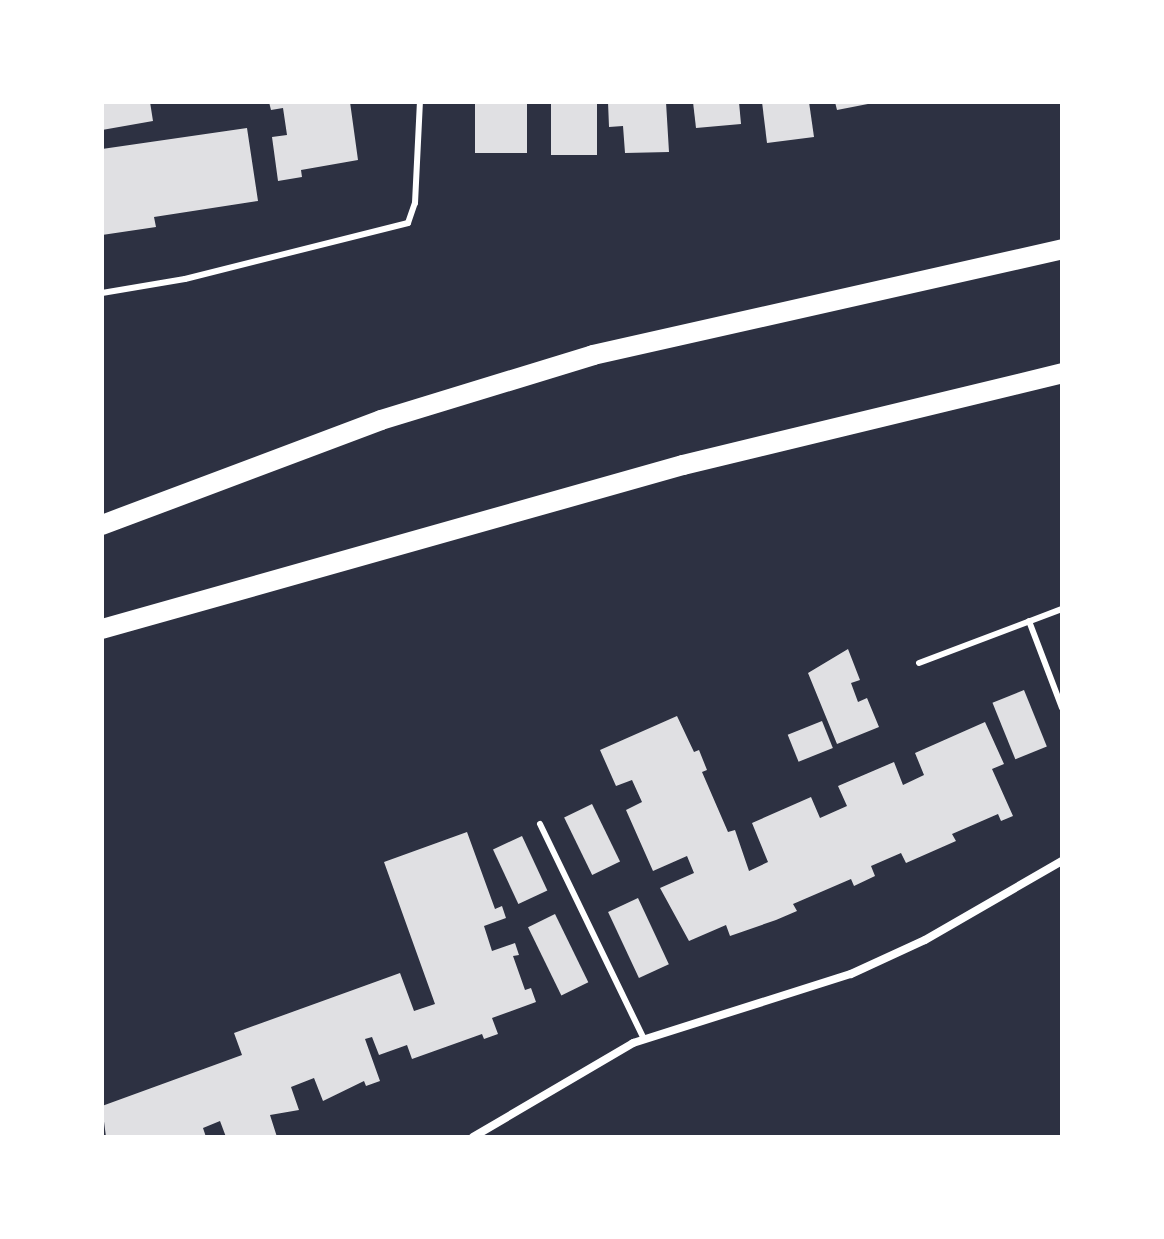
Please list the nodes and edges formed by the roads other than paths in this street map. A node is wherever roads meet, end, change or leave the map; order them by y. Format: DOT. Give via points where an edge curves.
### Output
graph roads {
  1 [pos="420,102"];
  2 [pos="1062,249"];
  3 [pos="102,293"];
  4 [pos="1062,373"];
  5 [pos="102,525"];
  6 [pos="1062,609"];
  7 [pos="1029,621"];
  8 [pos="102,629"];
  9 [pos="919,663"];
  10 [pos="1062,708"];
  11 [pos="540,824"];
  12 [pos="1062,861"];
  13 [pos="644,1039"];
  14 [pos="473,1137"];
  1 -- 3 [label="lane" via="415,203 408,223 185,279"];
  2 -- 5 [label="main road" via="593,355 381,420"];
  4 -- 8 [label="main road" via="683,465"];
  6 -- 7 [label="lane"];
  7 -- 9 [label="lane"];
  7 -- 10 [label="lane"];
  11 -- 13 [label="lane"];
  12 -- 13 [label="street" via="948,928 851,974"];
  13 -- 14 [label="street"];
}
